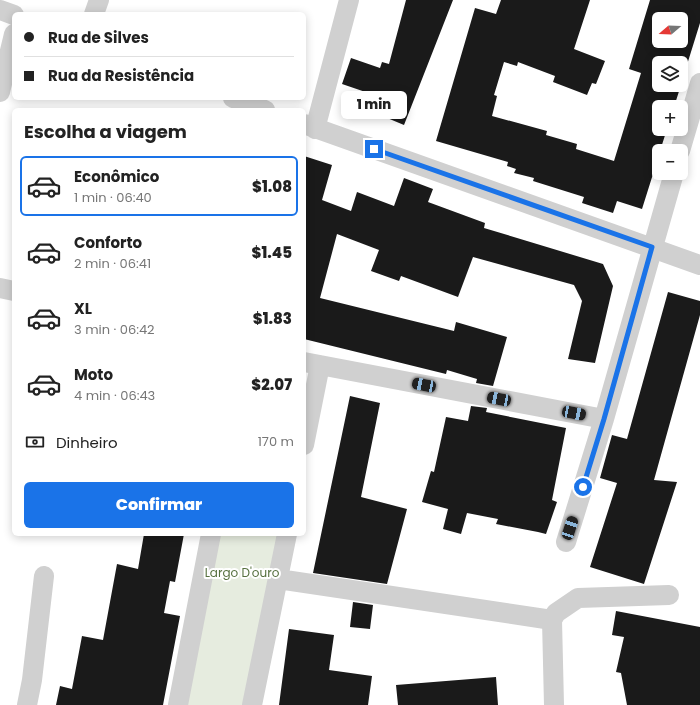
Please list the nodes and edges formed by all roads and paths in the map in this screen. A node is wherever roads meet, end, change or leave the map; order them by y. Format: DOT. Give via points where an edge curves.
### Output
graph roads {
  1 [pos="99,0"];
  2 [pos="349,0"];
  3 [pos="0,10"];
  4 [pos="95,12"];
  5 [pos="12,15"];
  6 [pos="12,42"];
  7 [pos="700,83"];
  8 [pos="0,92"];
  9 [pos="238,100"];
  10 [pos="260,108"];
  11 [pos="310,126"];
  12 [pos="682,144"];
  13 [pos="672,180"];
  14 [pos="652,247"];
  15 [pos="700,265"];
  16 [pos="0,288"];
  17 [pos="12,291"];
  18 [pos="312,364"];
  19 [pos="604,419"];
  20 [pos="306,425"];
  21 [pos="211,536"];
  22 [pos="287,536"];
  23 [pos="566,542"];
  24 [pos="44,576"];
  25 [pos="278,579"];
  26 [pos="669,595"];
  27 [pos="552,620"];
  28 [pos="27,705"];
  29 [pos="178,705"];
  30 [pos="252,705"];
  31 [pos="554,705"];
  1 -- 4 [label="street"];
  2 -- 11 [label="street"];
  3 -- 5 [label="street"];
  6 -- 8 [label="street"];
  7 -- 12 [label="street"];
  9 -- 10 [label="street"];
  11 -- 14 [label="street"];
  13 -- 14 [label="street"];
  14 -- 15 [label="street"];
  14 -- 19 [label="street"];
  16 -- 17 [label="street"];
  18 -- 19 [label="street"];
  18 -- 20 [label="street"];
  19 -- 23 [label="street"];
  21 -- 29 [label="street"];
  22 -- 25 [label="street"];
  24 -- 28 [label="street"];
  25 -- 27 [label="street"];
  25 -- 30 [label="street"];
  26 -- 27 [label="street" via="578,598 556,613"];
  27 -- 31 [label="street"];
}
